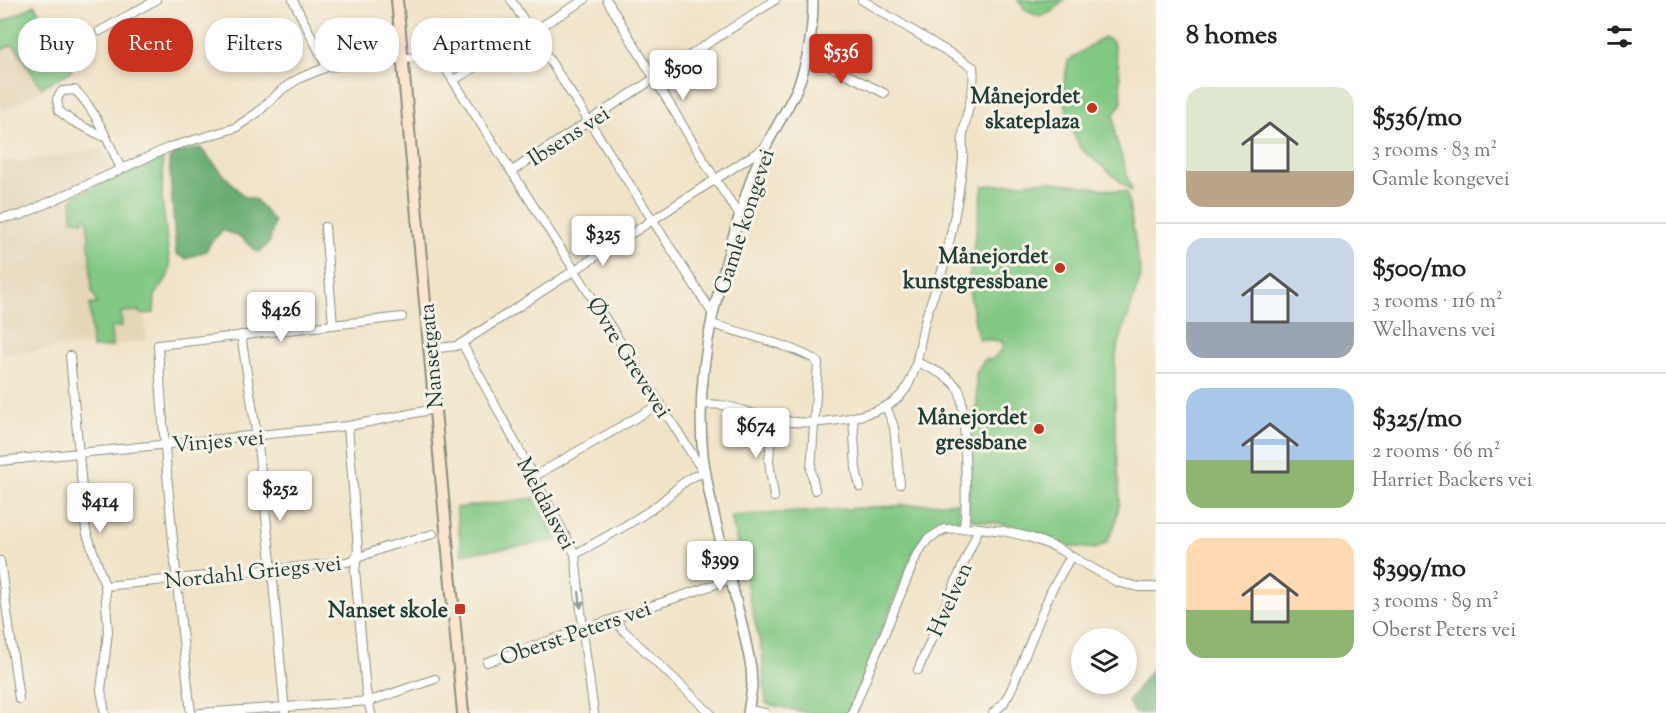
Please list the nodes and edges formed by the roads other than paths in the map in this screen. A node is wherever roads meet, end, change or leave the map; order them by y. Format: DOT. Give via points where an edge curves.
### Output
graph roads {
  1 [pos="156,0"];
  2 [pos="293,0"];
  3 [pos="397,0"];
  4 [pos="511,0"];
  5 [pos="584,0"];
  6 [pos="775,0"];
  7 [pos="813,0"];
  8 [pos="862,0"];
  9 [pos="609,1"];
  10 [pos="523,18"];
  11 [pos="552,20"];
  12 [pos="100,32"];
  13 [pos="315,43"];
  14 [pos="808,55"];
  15 [pos="399,58"];
  16 [pos="403,58"];
  17 [pos="552,63"];
  18 [pos="315,72"];
  19 [pos="467,72"];
  20 [pos="654,79"];
  21 [pos="454,80"];
  22 [pos="884,93"];
  23 [pos="589,121"];
  24 [pos="104,137"];
  25 [pos="764,148"];
  26 [pos="121,169"];
  27 [pos="512,171"];
  28 [pos="715,179"];
  29 [pos="740,216"];
  30 [pos="0,218"];
  31 [pos="653,220"];
  32 [pos="325,227"];
  33 [pos="575,270"];
  34 [pos="402,318"];
  35 [pos="712,319"];
  36 [pos="333,325"];
  37 [pos="241,335"];
  38 [pos="462,343"];
  39 [pos="429,348"];
  40 [pos="70,356"];
  41 [pos="917,362"];
  42 [pos="660,404"];
  43 [pos="701,405"];
  44 [pos="886,406"];
  45 [pos="435,409"];
  46 [pos="853,417"];
  47 [pos="772,420"];
  48 [pos="813,422"];
  49 [pos="348,426"];
  50 [pos="257,436"];
  51 [pos="164,445"];
  52 [pos="78,453"];
  53 [pos="0,461"];
  54 [pos="706,473"];
  55 [pos="533,477"];
  56 [pos="900,484"];
  57 [pos="860,487"];
  58 [pos="815,490"];
  59 [pos="774,497"];
  60 [pos="964,528"];
  61 [pos="979,528"];
  62 [pos="433,534"];
  63 [pos="575,554"];
  64 [pos="1071,558"];
  65 [pos="357,559"];
  66 [pos="0,561"];
  67 [pos="272,570"];
  68 [pos="175,578"];
  69 [pos="731,579"];
  70 [pos="105,586"];
  71 [pos="1156,588"];
  72 [pos="615,619"];
  73 [pos="583,630"];
  74 [pos="487,662"];
  75 [pos="918,670"];
  76 [pos="435,679"];
  77 [pos="19,699"];
  78 [pos="370,701"];
  79 [pos="284,710"];
  80 [pos="748,711"];
  81 [pos="105,713"];
  82 [pos="191,713"];
  83 [pos="200,713"];
  84 [pos="371,713"];
  85 [pos="463,713"];
  86 [pos="594,713"];
  87 [pos="710,713"];
  88 [pos="765,713"];
  89 [pos="852,713"];
  90 [pos="993,713"];
  1 -- 12 [label="street"];
  2 -- 13 [label="street"];
  3 -- 16 [label="main road, Nansetgata"];
  4 -- 10 [label="street"];
  5 -- 11 [label="street"];
  6 -- 20 [label="street, Ibsens vei"];
  7 -- 14 [label="street, Gamle kongevei"];
  8 -- 41 [label="street" via="972,67 974,77 949,243 922,331"];
  9 -- 20 [label="street"];
  14 -- 22 [label="street"];
  14 -- 25 [label="street, Gamle kongevei" via="795,93"];
  15 -- 16 [label="street, Øvre Grevevei"];
  16 -- 21 [label="street, Øvre Grevevei" via="436,59"];
  16 -- 39 [label="main road, Nansetgata"];
  17 -- 23 [label="street"];
  18 -- 26 [label="street, Øvre Grevevei" via="284,88 235,128 170,147"];
  19 -- 21 [label="street"];
  20 -- 23 [label="street, Ibsens vei"];
  20 -- 28 [label="street"];
  21 -- 27 [label="street, Øvre Grevevei"];
  23 -- 27 [label="street, Ibsens vei"];
  23 -- 31 [label="street"];
  24 -- 24 [label="street" via="83,98 75,90 62,92 57,99 59,111"];
  24 -- 26 [label="street"];
  25 -- 28 [label="street"];
  25 -- 29 [label="street, Gamle kongevei"];
  26 -- 30 [label="street, Øvre Grevevei" via="21,215"];
  27 -- 33 [label="street, Øvre Grevevei"];
  28 -- 29 [label="street"];
  28 -- 31 [label="street"];
  29 -- 35 [label="street, Gamle kongevei"];
  31 -- 33 [label="street"];
  31 -- 35 [label="street"];
  32 -- 36 [label="street"];
  33 -- 38 [label="street"];
  33 -- 42 [label="street, Øvre Grevevei"];
  34 -- 36 [label="street"];
  35 -- 43 [label="street, Gamle kongevei"];
  35 -- 48 [label="street, Gamle kongevei" via="815,359 818,363"];
  36 -- 37 [label="street"];
  37 -- 50 [label="street"];
  37 -- 51 [label="street" via="158,345"];
  38 -- 39 [label="street"];
  38 -- 55 [label="street, Meldalsvei"];
  39 -- 45 [label="main road, Nansetgata"];
  40 -- 52 [label="street"];
  41 -- 44 [label="street" via="901,396"];
  41 -- 60 [label="street" via="952,382 962,398"];
  42 -- 54 [label="street, Øvre Grevevei"];
  42 -- 55 [label="street"];
  43 -- 47 [label="street" via="727,405"];
  43 -- 54 [label="street, Gamle kongevei"];
  44 -- 46 [label="street"];
  44 -- 56 [label="street" via="894,427"];
  45 -- 49 [label="street, Vinjes vei"];
  45 -- 85 [label="main road, Nansetgata"];
  46 -- 48 [label="street"];
  46 -- 57 [label="street"];
  47 -- 48 [label="street"];
  47 -- 59 [label="street" via="769,461"];
  48 -- 58 [label="street" via="811,470"];
  49 -- 50 [label="street, Vinjes vei"];
  49 -- 65 [label="street"];
  50 -- 51 [label="street, Vinjes vei"];
  50 -- 67 [label="street"];
  51 -- 52 [label="street, Vinjes vei"];
  51 -- 68 [label="street"];
  52 -- 53 [label="street, Vinjes vei"];
  52 -- 70 [label="street" via="86,531"];
  54 -- 63 [label="street" via="688,479 657,506"];
  54 -- 69 [label="street, Gamle kongevei"];
  55 -- 63 [label="street, Meldalsvei"];
  60 -- 61 [label="street"];
  60 -- 89 [label="street" via="935,533 922,545"];
  61 -- 64 [label="street" via="1029,537"];
  61 -- 75 [label="street, Hvelven"];
  62 -- 65 [label="street, Nordahl Griegs vei"];
  63 -- 73 [label="street, Meldalsvei, one-way"];
  64 -- 71 [label="street" via="1117,582"];
  64 -- 90 [label="street" via="1051,591 1011,690"];
  65 -- 67 [label="street, Nordahl Griegs vei"];
  65 -- 78 [label="street" via="366,691"];
  66 -- 77 [label="street"];
  67 -- 68 [label="street, Nordahl Griegs vei"];
  67 -- 79 [label="street"];
  68 -- 70 [label="street, Nordahl Griegs vei"];
  68 -- 82 [label="street"];
  69 -- 72 [label="street, Oberst Peters vei"];
  69 -- 80 [label="street, Gamle kongevei" via="751,668"];
  70 -- 81 [label="street" via="108,632 101,690"];
  72 -- 73 [label="street, Oberst Peters vei"];
  72 -- 87 [label="street"];
  73 -- 74 [label="street, Oberst Peters vei"];
  73 -- 86 [label="street, Meldalsvei"];
  76 -- 78 [label="street"];
  78 -- 79 [label="street"];
  78 -- 84 [label="street"];
  79 -- 83 [label="street"];
  80 -- 88 [label="street"];
}
